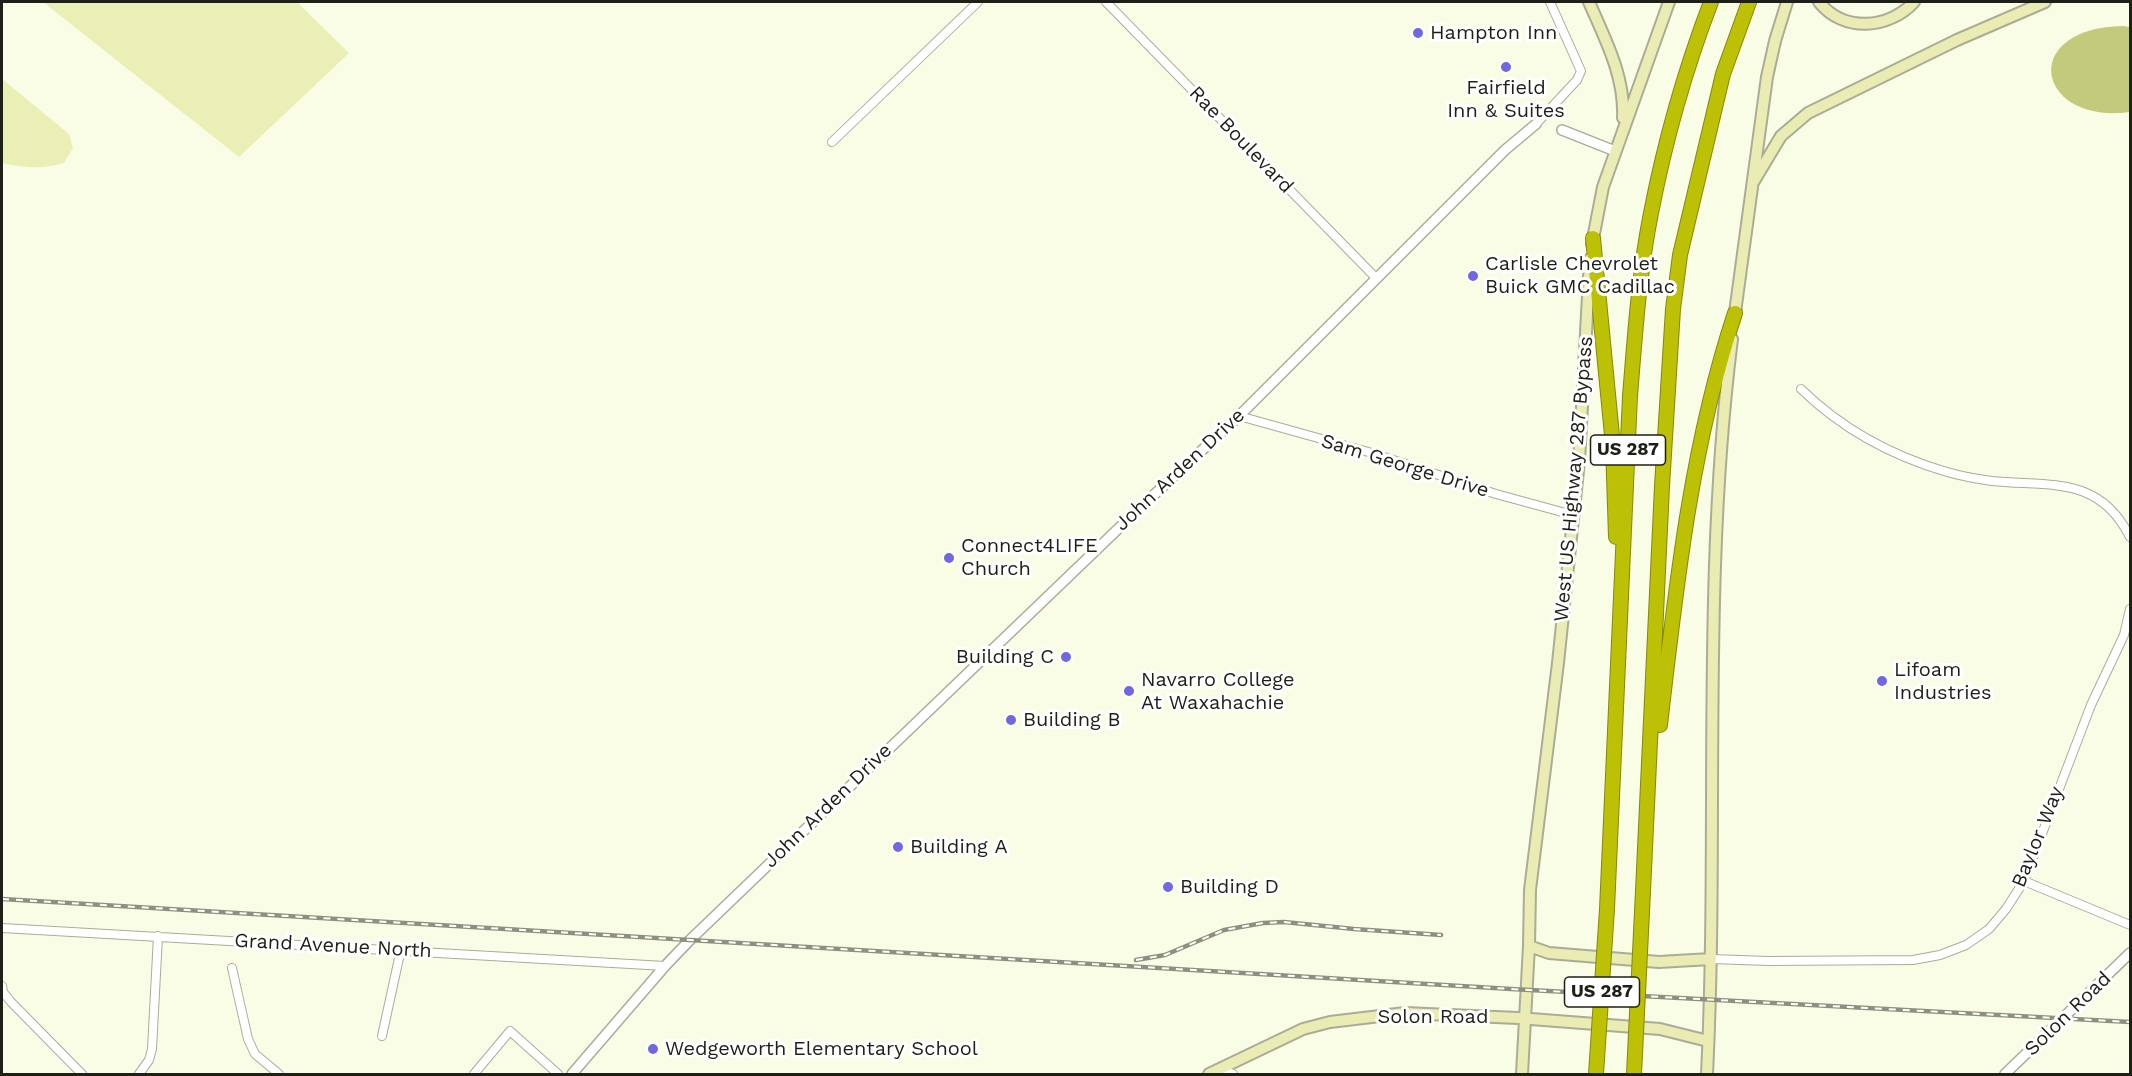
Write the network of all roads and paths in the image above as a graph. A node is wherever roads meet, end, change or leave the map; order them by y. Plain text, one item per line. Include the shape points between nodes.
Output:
1 (978, 2) edge
2 (1106, 2) edge
3 (1550, 2) edge
4 (1589, 2) edge
5 (1669, 2) edge
6 (1711, 2) edge
7 (1749, 2) edge
8 (1787, 2) edge
9 (1819, 2) edge
10 (1914, 2) edge
11 (2045, 2) edge
12 (1536, 124) joint
13 (1623, 128) junction
14 (1562, 130) dead end
15 (832, 142) dead end
16 (1615, 151) junction
17 (1751, 187) junction
18 (1593, 238) junction
19 (1376, 278) junction
20 (1735, 313) junction
21 (1801, 389) dead end
22 (1239, 416) junction
23 (1573, 515) junction
24 (2130, 537) edge
25 (2130, 609) edge
26 (1619, 664) junction
27 (1650, 755) junction
28 (2024, 880) junction
29 (2130, 925) edge
30 (2, 928) edge
31 (158, 936) junction
32 (1529, 946) junction
33 (401, 949) junction
34 (2130, 953) edge
35 (1711, 959) junction
36 (665, 966) junction
37 (232, 968) dead end
38 (2, 986) edge
39 (1525, 1020) junction
40 (382, 1036) dead end
41 (1708, 1041) junction
42 (1221, 1069) junction
43 (82, 1074) edge
44 (139, 1074) edge
45 (279, 1074) edge
46 (474, 1074) edge
47 (558, 1074) edge
48 (572, 1074) edge
49 (1209, 1074) edge
50 (1233, 1074) edge
51 (1522, 1074) edge
52 (1596, 1074) edge
53 (1634, 1074) edge
54 (1707, 1074) edge
55 (2005, 1074) edge

1 - 15 street
2 - 19 street, Rae Boulevard
3 - 12 street via 1581,71
4 - 13 main road via 1619,76
5 - 13 main road, West US Highway 287 Bypass
6 - 26 highway, US 287 via 1671,125 1650,214 1636,314
7 - 27 highway, US 287 via 1723,74 1680,255 1662,486
8 - 17 main road via 1774,41
9 - 10 main road via 1836,15 1863,25 1896,16
11 - 17 main road via 1808,113 1781,136
12 - 19 street, John Arden Drive
13 - 16 main road, West US Highway 287 Bypass
14 - 16 street
16 - 18 main road, West US Highway 287 Bypass
17 - 20 main road
18 - 23 main road, West US Highway 287 Bypass
18 - 26 highway via 1613,446
19 - 22 street, John Arden Drive
20 - 27 highway via 1719,363 1698,457 1659,734
20 - 35 main road via 1724,404 1715,582
21 - 24 street via 1864,437 1921,464 1989,481 2062,484 2085,491 2104,502
22 - 23 street, Sam George Drive
22 - 36 street, John Arden Drive
23 - 32 main road, West US Highway 287 Bypass via 1530,890
25 - 28 street, Baylor Way via 2124,635 2091,705
26 - 52 highway, US 287, bridge
27 - 53 highway, US 287, bridge
28 - 29 street
28 - 35 street, Baylor Way via 1989,929 1966,945 1940,954 1913,960
30 - 31 street, Grand Avenue North
31 - 33 street, Grand Avenue North
31 - 44 street via 152,1049
32 - 35 main road via 1549,953 1648,962
32 - 39 main road, West US Highway 287 Bypass
33 - 36 street, Grand Avenue North
33 - 40 street
34 - 55 street, Solon Road
35 - 41 main road
36 - 48 street, John Arden Drive
37 - 45 street via 248,1039 255,1054
38 - 43 street via 11,1002
39 - 41 main road, Solon Road via 1660,1029
39 - 42 main road, Solon Road via 1405,1013 1330,1022 1303,1029
39 - 51 main road, West US Highway 287 Bypass
41 - 54 main road
42 - 49 main road, Solon Road
42 - 50 street
46 - 47 street via 510,1031

